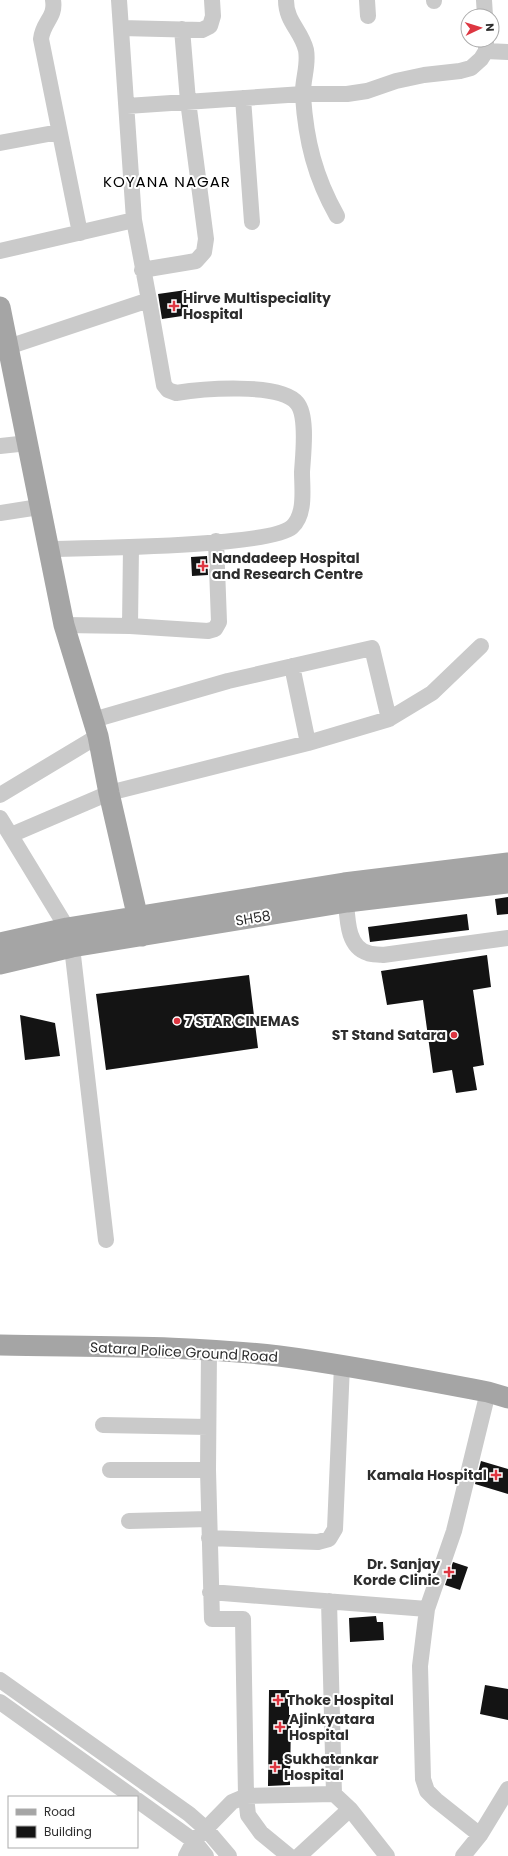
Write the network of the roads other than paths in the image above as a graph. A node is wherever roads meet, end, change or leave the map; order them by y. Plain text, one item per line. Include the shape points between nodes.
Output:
1 (53, 0) edge
2 (119, 0) edge
3 (212, 0) edge
4 (286, 0) edge
5 (367, 0) edge
6 (368, 16) dead end
7 (121, 28) junction
8 (182, 29) junction
9 (485, 48) edge
10 (495, 48) edge
11 (508, 52) edge
12 (303, 94) junction
13 (243, 98) junction
14 (188, 101) junction
15 (127, 106) junction
16 (59, 132) junction
17 (0, 143) edge
18 (337, 216) dead end
19 (134, 220) junction
20 (252, 222) dead end
21 (80, 233) junction
22 (0, 251) edge
23 (142, 270) junction
24 (149, 300) junction
25 (0, 306) edge
26 (4, 347) edge
27 (28, 443) junction
28 (0, 446) edge
29 (39, 507) junction
30 (0, 513) edge
31 (216, 541) junction
32 (131, 547) junction
33 (49, 549) junction
34 (64, 625) junction
35 (130, 626) junction
36 (481, 646) dead end
37 (292, 666) junction
38 (389, 719) junction
39 (95, 728) junction
40 (308, 743) junction
41 (109, 794) junction
42 (0, 795) edge
43 (0, 818) edge
44 (11, 835) junction
45 (508, 864) edge
46 (508, 883) edge
47 (345, 893) junction
48 (138, 916) junction
49 (142, 936) junction
50 (70, 937) junction
51 (508, 938) edge
52 (0, 943) edge
53 (0, 964) edge
54 (106, 1240) dead end
55 (0, 1345) edge
56 (209, 1350) junction
57 (342, 1365) junction
58 (488, 1392) junction
59 (508, 1398) edge
60 (103, 1426) dead end
61 (208, 1426) junction
62 (110, 1470) dead end
63 (208, 1470) junction
64 (209, 1519) junction
65 (129, 1521) dead end
66 (209, 1538) junction
67 (210, 1592) junction
68 (329, 1601) junction
69 (427, 1609) junction
70 (0, 1680) edge
71 (0, 1702) edge
72 (508, 1789) edge
73 (334, 1794) junction
74 (132, 1796) edge
75 (246, 1796) junction
76 (138, 1801) edge
77 (350, 1809) junction
78 (206, 1829) junction
79 (480, 1835) junction
80 (194, 1841) junction
81 (186, 1856) edge
82 (206, 1856) edge
83 (229, 1856) edge
84 (289, 1856) edge
85 (299, 1856) edge
86 (387, 1856) edge
87 (463, 1856) edge

1 - 16 street via 53,15 42,30 40,39
2 - 7 street
3 - 8 street via 214,16 210,26 202,30
4 - 12 street via 289,17 302,36 306,52
5 - 6 street
7 - 8 street
7 - 15 street
8 - 14 street
9 - 12 street via 481,59 471,68 460,71 424,75 361,92
10 - 11 street
12 - 13 street
12 - 18 street via 315,167 324,192
13 - 14 street
13 - 20 street
14 - 15 street
14 - 23 street via 206,239 204,252 196,261
15 - 19 street
16 - 17 street
16 - 21 street
19 - 21 street
19 - 23 street
21 - 22 street
23 - 24 street
24 - 26 street
24 - 31 street via 164,385 168,390 262,390 285,395 297,403 303,417 300,515 292,526 280,533 257,538
25 - 26 main road
26 - 27 main road
27 - 28 street
27 - 29 main road
29 - 30 street
29 - 33 main road
31 - 32 street
31 - 35 street via 219,622 215,629
32 - 33 street
32 - 35 street
33 - 34 main road
34 - 35 street
34 - 39 main road
36 - 38 street via 432,693
37 - 38 street via 372,648
37 - 39 street via 153,701
37 - 40 street
38 - 40 street
39 - 41 main road
39 - 42 street
40 - 41 street
41 - 44 street
41 - 48 main road
43 - 44 street
44 - 50 street
45 - 47 main road, SH58 / SH58
46 - 47 main road, SH58 / SH58
47 - 48 main road, SH58 / SH58
47 - 49 main road, SH58 / SH58
47 - 51 street via 349,932 356,947 368,953 383,955
48 - 49 main road
48 - 50 main road, SH58 / SH58
49 - 50 main road, SH58 / SH58
50 - 52 main road, SH58 / SH58
50 - 53 main road, SH58 / SH58
50 - 54 street
55 - 56 main road, Satara Police Ground Road
56 - 57 main road, Satara Police Ground Road
56 - 61 street
57 - 58 main road, Satara Police Ground Road
57 - 66 street via 335,1528 329,1539 318,1542
58 - 59 main road, Satara Police Ground Road
58 - 69 street via 454,1531
60 - 61 street
61 - 63 street
62 - 63 street
63 - 64 street
64 - 65 street
64 - 66 street
66 - 67 street
67 - 68 street
67 - 75 street via 212,1619 243,1619
68 - 69 street
68 - 73 street
69 - 79 street via 420,1666 423,1778 427,1791 436,1800
70 - 78 street via 189,1814
71 - 74 street
72 - 79 street
73 - 75 street
73 - 77 street
75 - 78 street via 232,1802
75 - 84 street via 248,1815 261,1833
76 - 80 street
77 - 85 street
77 - 86 street
78 - 80 street
78 - 83 street
79 - 87 street
80 - 81 street
80 - 82 street

